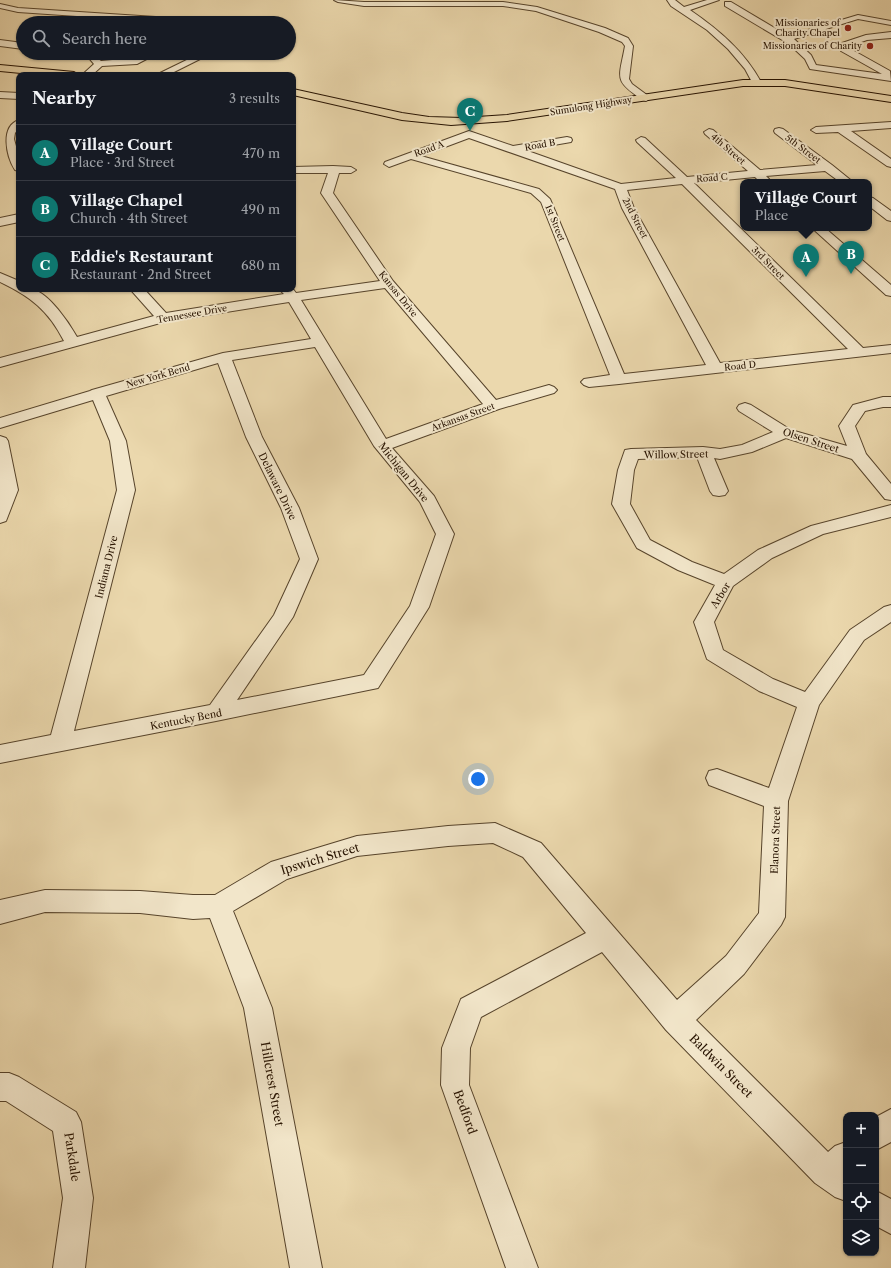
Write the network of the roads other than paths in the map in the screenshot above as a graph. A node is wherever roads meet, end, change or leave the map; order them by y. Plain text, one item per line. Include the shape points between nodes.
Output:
1 (338, 0) edge
2 (671, 0) edge
3 (715, 0) edge
4 (448, 2) edge
5 (728, 4) dead end
6 (0, 6) edge
7 (684, 10) junction
8 (86, 16) edge
9 (891, 23) edge
10 (826, 26) junction
11 (839, 30) dead end
12 (853, 34) dead end
13 (891, 35) edge
14 (866, 38) junction
15 (786, 39) junction
16 (0, 43) edge
17 (16, 45) edge
18 (885, 45) dead end
19 (95, 60) edge
20 (139, 60) edge
21 (194, 60) edge
22 (100, 64) junction
23 (0, 68) edge
24 (42, 72) edge
25 (91, 72) edge
26 (168, 72) edge
27 (891, 76) edge
28 (756, 82) junction
29 (296, 93) edge
30 (0, 95) edge
31 (16, 96) edge
32 (646, 98) junction
33 (891, 99) edge
34 (460, 121) junction
35 (16, 125) edge
36 (891, 125) edge
37 (840, 128) junction
38 (816, 130) dead end
39 (779, 131) dead end
40 (709, 132) dead end
41 (469, 134) junction
42 (567, 140) dead end
43 (642, 140) dead end
44 (512, 150) junction
45 (891, 150) edge
46 (873, 152) junction
47 (411, 156) junction
48 (16, 161) edge
49 (389, 164) dead end
50 (891, 164) edge
51 (828, 167) junction
52 (296, 170) edge
53 (333, 170) junction
54 (351, 170) dead end
55 (757, 174) junction
56 (763, 179) edge
57 (842, 179) edge
58 (685, 181) junction
59 (620, 187) junction
60 (872, 202) edge
61 (891, 217) edge
62 (16, 219) edge
63 (0, 222) edge
64 (821, 231) edge
65 (0, 277) edge
66 (388, 284) junction
67 (16, 285) edge
68 (28, 292) edge
69 (140, 292) edge
70 (891, 292) edge
71 (289, 293) edge
72 (164, 318) junction
73 (72, 342) junction
74 (318, 342) junction
75 (891, 348) edge
76 (860, 353) junction
77 (223, 357) junction
78 (0, 363) edge
79 (716, 369) junction
80 (619, 379) junction
81 (589, 382) dead end
82 (547, 390) dead end
83 (97, 393) junction
84 (891, 402) edge
85 (494, 406) junction
86 (745, 408) dead end
87 (0, 423) edge
88 (785, 433) junction
89 (0, 441) edge
90 (382, 446) junction
91 (703, 452) junction
92 (858, 456) junction
93 (719, 491) dead end
94 (891, 495) edge
95 (891, 511) edge
96 (0, 517) edge
97 (726, 582) junction
98 (891, 612) edge
99 (371, 682) joint
100 (809, 703) junction
101 (216, 713) junction
102 (60, 742) junction
103 (0, 754) edge
104 (717, 778) dead end
105 (776, 801) junction
106 (218, 906) junction
107 (0, 912) edge
108 (606, 936) junction
109 (676, 1020) junction
110 (0, 1087) edge
111 (891, 1124) edge
112 (879, 1133) edge
113 (839, 1172) edge
114 (879, 1209) edge
115 (891, 1218) edge
116 (69, 1268) edge
117 (306, 1268) edge
118 (522, 1268) edge

1 - 4 street via 364,4
2 - 7 street
3 - 7 street
4 - 32 street via 537,8 615,35 629,46 624,79 628,86
5 - 15 street
6 - 8 street
7 - 28 street via 736,50
9 - 10 street via 858,17
10 - 11 street
10 - 15 street
12 - 14 street
13 - 14 street
14 - 18 street
14 - 27 street via 844,44 842,48
15 - 27 street via 809,58 813,67
16 - 17 street
19 - 22 street
20 - 22 street
21 - 26 street
22 - 25 street
23 - 24 main road
28 - 32 main road, Sumulong Highway
28 - 33 main road, Sumulong Highway via 786,83
29 - 34 main road, Sumulong Highway via 416,119
30 - 31 street
32 - 34 main road, Sumulong Highway via 507,118
34 - 41 street
35 - 48 street via 11,129 9,146
36 - 37 street
37 - 38 street
37 - 46 street
39 - 51 street, 5th Street
40 - 55 street, 4th Street
41 - 44 street, 2nd Street
41 - 47 street, Road A
42 - 44 street, Road B
43 - 58 street, 3rd Street
44 - 59 street, 2nd Street
45 - 46 street
46 - 50 street
47 - 49 street, Road A
47 - 80 street, 1st Street via 535,191 546,202
51 - 55 street, Road C
51 - 57 street, 5th Street
52 - 53 street
53 - 54 street
53 - 66 street, Kansas Drive via 327,193
55 - 56 street, 4th Street
55 - 58 street, Road C
58 - 59 street, Road C
58 - 76 street, 3rd Street
59 - 79 street, 2nd Street via 628,208
60 - 61 street
62 - 63 street
64 - 70 street
65 - 67 street
66 - 71 street, Tennessee Drive
66 - 85 street, Kansas Drive
68 - 73 street via 44,302 60,319
69 - 72 street
71 - 72 street, Tennessee Drive
71 - 74 street, Michigan Drive
72 - 73 street, Tennessee Drive
73 - 78 street, Tennessee Drive
74 - 77 street, New York Bend
74 - 90 street, Michigan Drive
75 - 76 street, Road D
76 - 79 street, Road D
77 - 83 street, New York Bend
77 - 101 street, Delaware Drive via 254,437 290,508 309,560 283,617
79 - 80 street, Road D
80 - 81 street, Road D
82 - 85 street, Arkansas Street
83 - 87 street, New York Bend
83 - 102 street, Indiana Drive via 118,441 126,490
84 - 92 street via 860,408 847,426
85 - 90 street, Arkansas Street
86 - 88 street, Olsen Street
88 - 91 street, Willow Street via 746,449 720,454
88 - 92 street, Olsen Street
89 - 96 street via 9,490
90 - 99 street, Michigan Drive via 428,500 445,534 419,606
91 - 93 street
91 - 97 street, Willow Street via 631,454 626,470 622,504 643,544 685,566
92 - 94 street
95 - 97 street, Arbor via 817,530 765,554
97 - 100 street, Arbor via 704,622 714,654 766,685
98 - 100 street, Elanora Street via 857,635
99 - 101 street, Kentucky Bend
100 - 105 street, Elanora Street
101 - 102 street, Kentucky Bend
102 - 103 street, Kentucky Bend
104 - 105 street
105 - 109 street, Elanora Street via 772,917 735,965
106 - 107 street, Ipswich Street via 45,901
106 - 108 street, Ipswich Street via 280,870 357,846 495,833 532,850
106 - 117 street, Hillcrest Street via 258,1008
108 - 109 street, Baldwin Street
108 - 118 street, Bedford via 471,1008 456,1048 455,1085
109 - 113 street, Baldwin Street
110 - 116 street, Parkdale via 9,1087 66,1122 78,1198
111 - 112 street
114 - 115 street

